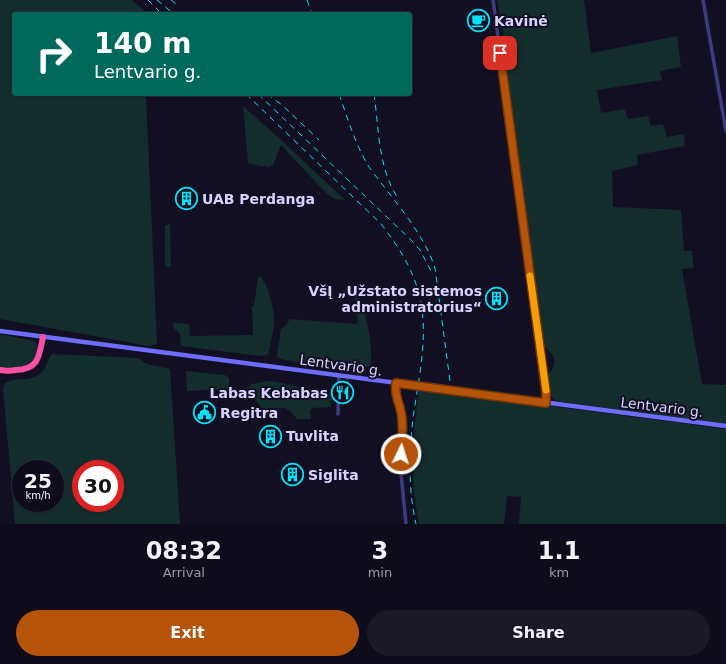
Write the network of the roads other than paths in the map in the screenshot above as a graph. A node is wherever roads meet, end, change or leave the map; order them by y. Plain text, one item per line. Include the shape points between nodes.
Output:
1 (493, 0) edge
2 (703, 0) edge
3 (726, 132) edge
4 (2, 331) edge
5 (43, 337) junction
6 (2, 372) edge
7 (339, 376) junction
8 (396, 383) junction
9 (546, 403) junction
10 (338, 414) dead end
11 (726, 426) edge
12 (406, 524) edge

1 - 9 street
2 - 3 street
4 - 5 main road, Lentvario g.
5 - 6 highway via 34,365 26,369
5 - 7 main road, Lentvario g.
7 - 8 main road, Lentvario g.
7 - 10 street
8 - 9 main road, Lentvario g.
8 - 12 street via 402,423 401,472
9 - 11 main road, Lentvario g.

